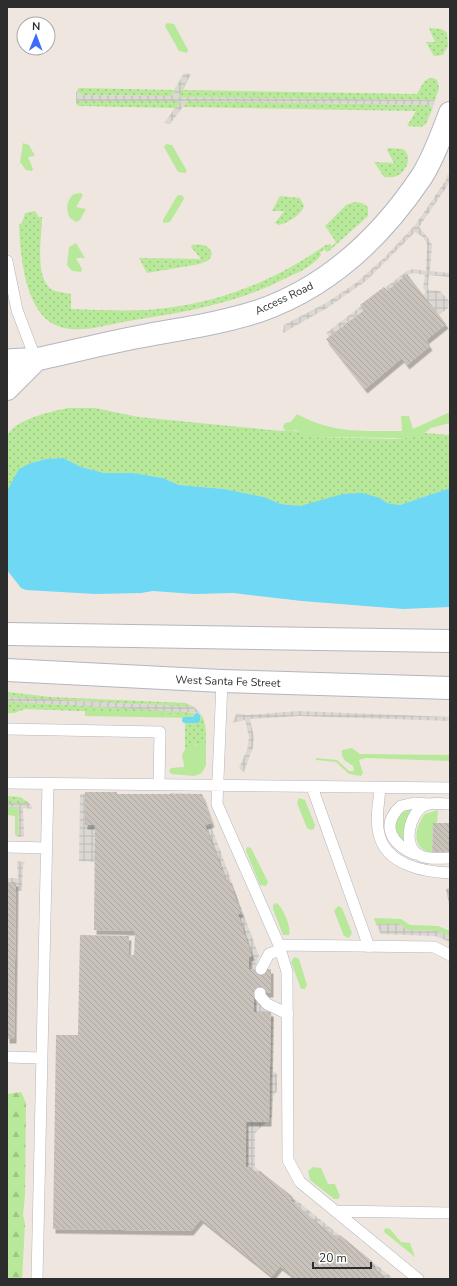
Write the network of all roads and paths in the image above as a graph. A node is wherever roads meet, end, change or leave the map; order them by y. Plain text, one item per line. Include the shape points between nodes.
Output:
1 (450, 113) edge
2 (7, 261) edge
3 (36, 360) junction
4 (7, 361) edge
5 (7, 389) edge
6 (7, 634) edge
7 (450, 640) edge
8 (7, 670) edge
9 (222, 681) junction
10 (450, 688) edge
11 (7, 729) edge
12 (7, 783) edge
13 (48, 783) junction
14 (159, 785) junction
15 (218, 786) junction
16 (312, 787) junction
17 (380, 788) junction
18 (450, 788) edge
19 (431, 804) junction
20 (450, 804) edge
21 (7, 847) edge
22 (47, 848) junction
23 (420, 856) junction
24 (450, 858) edge
25 (450, 873) edge
26 (369, 947) junction
27 (280, 948) junction
28 (450, 955) edge
29 (261, 969) dead end
30 (260, 993) dead end
31 (288, 1014) junction
32 (7, 1057) edge
33 (41, 1058) junction
34 (336, 1211) junction
35 (450, 1212) edge
36 (37, 1279) edge
37 (418, 1279) edge

1 - 3 street, Access Road via 441,139 422,176 396,213 350,259 310,287 261,310 226,321 138,337
2 - 3 lane via 17,310
3 - 4 street, Access Road
3 - 5 street
6 - 7 street
8 - 9 street, West Santa Fe Street
9 - 10 street, West Santa Fe Street
9 - 15 lane
11 - 14 lane via 160,732
12 - 13 lane
13 - 14 lane
13 - 22 lane
14 - 15 lane
15 - 16 lane
15 - 27 lane via 217,804
16 - 17 lane
16 - 26 lane
17 - 18 lane
17 - 25 lane via 377,821 379,836 387,849 399,860 421,871
19 - 20 lane
19 - 23 lane via 421,809 411,828 411,846
19 - 23 lane via 414,803 401,806 390,820 390,832 398,844
21 - 22 lane
22 - 33 lane
23 - 24 lane
26 - 27 lane
26 - 28 lane via 434,947
27 - 29 lane via 269,954
27 - 31 lane via 287,972
30 - 31 lane via 267,1004
31 - 34 lane via 288,1160 300,1182
32 - 33 lane
33 - 36 lane
34 - 35 lane
34 - 37 lane

